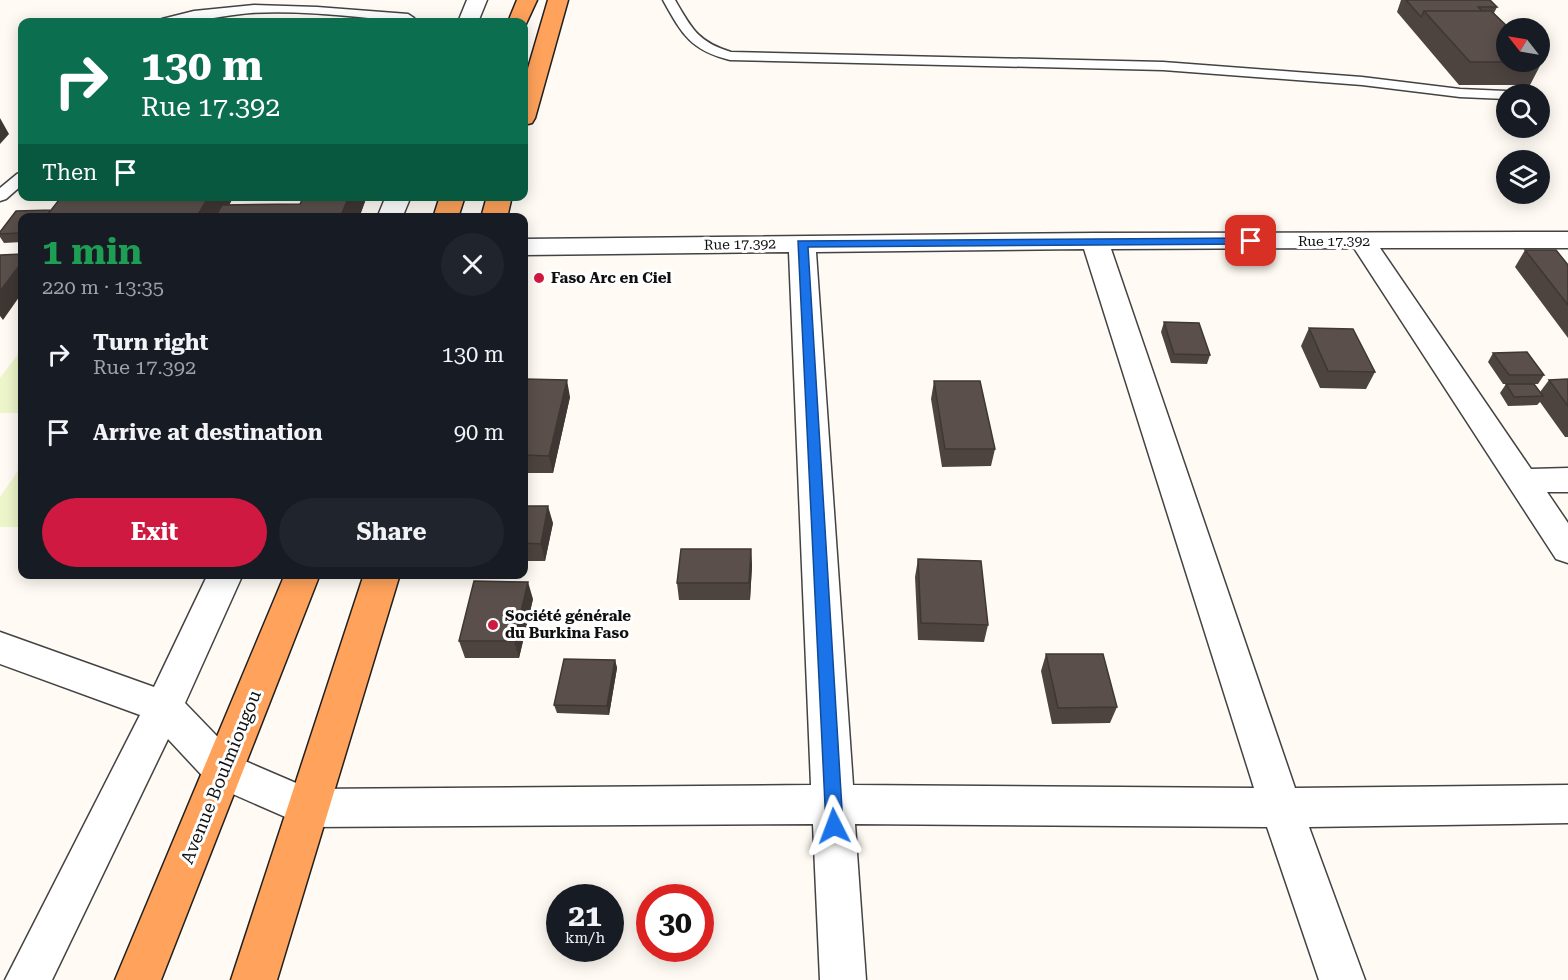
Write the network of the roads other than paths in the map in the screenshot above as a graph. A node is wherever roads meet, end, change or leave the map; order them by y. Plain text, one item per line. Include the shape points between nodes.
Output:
1 (477, 0) edge
2 (527, 0) edge
3 (558, 0) edge
4 (669, 0) edge
5 (177, 18) edge
6 (408, 18) dead end
7 (470, 18) edge
8 (520, 18) edge
9 (1496, 95) edge
10 (528, 104) edge
11 (18, 180) edge
12 (0, 196) edge
13 (1568, 240) edge
14 (1095, 241) junction
15 (1362, 242) junction
16 (802, 244) junction
17 (528, 248) edge
18 (1568, 480) edge
19 (1522, 481) junction
20 (1568, 550) edge
21 (224, 579) edge
22 (301, 579) edge
23 (380, 579) edge
24 (0, 648) edge
25 (164, 707) junction
26 (224, 771) junction
27 (833, 804) junction
28 (1568, 804) edge
29 (308, 808) junction
30 (1281, 808) junction
31 (28, 980) edge
32 (138, 980) edge
33 (254, 980) edge
34 (843, 980) edge
35 (1342, 980) edge

1 - 7 street
2 - 8 highway
3 - 10 highway
4 - 9 lane via 685,28 705,48 730,56 1163,66
5 - 6 lane via 247,7
11 - 12 lane
13 - 15 street, Rue 17.392
14 - 15 street, Rue 17.392
14 - 16 street, Rue 17.392
14 - 30 street
15 - 19 street
16 - 17 street, Rue 17.392
16 - 27 street
18 - 19 street
19 - 20 street
21 - 25 street
22 - 26 highway, Avenue Boulmiougou
23 - 29 highway
24 - 25 street
25 - 26 street
25 - 31 street
26 - 29 street
26 - 32 highway, Avenue Boulmiougou
27 - 29 street
27 - 30 street
27 - 34 street
28 - 30 street
29 - 33 highway
30 - 35 street

